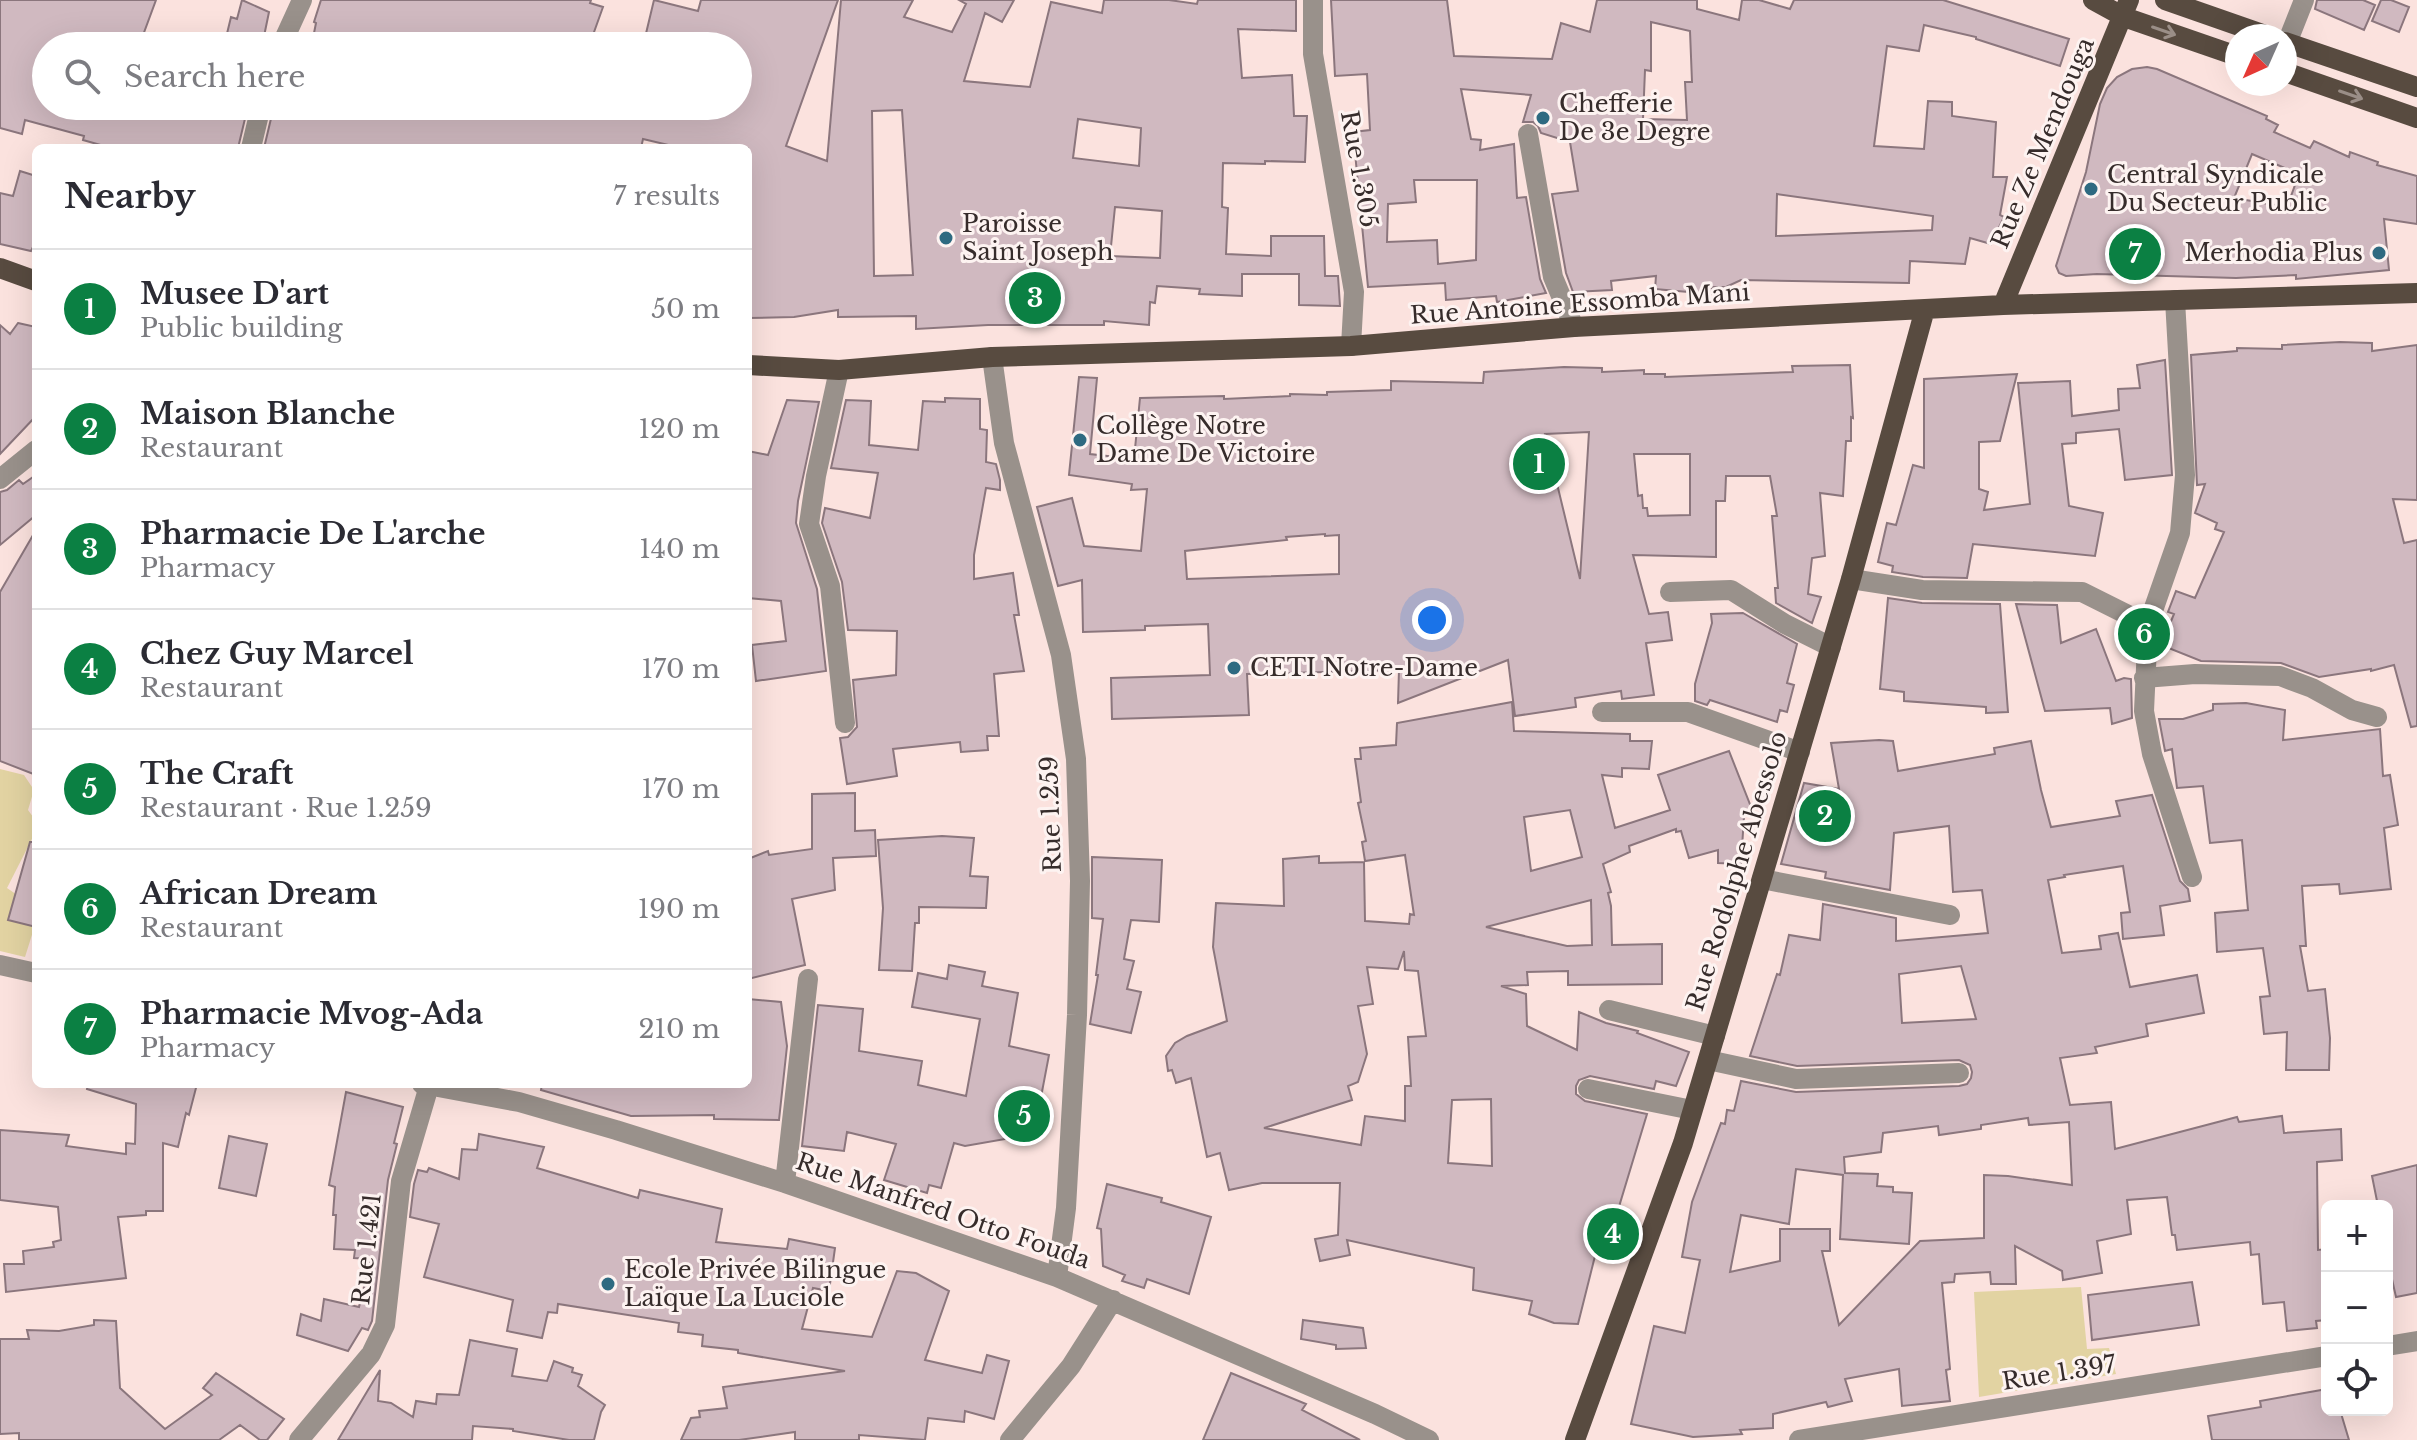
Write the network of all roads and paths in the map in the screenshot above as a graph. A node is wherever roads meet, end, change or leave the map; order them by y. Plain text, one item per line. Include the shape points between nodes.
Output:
1 (302, 0) edge
2 (1313, 0) edge
3 (2093, 0) edge
4 (2165, 0) edge
5 (2304, 0) edge
6 (2126, 8) edge
7 (2234, 24) edge
8 (2290, 24) edge
9 (287, 32) edge
10 (2297, 46) edge
11 (2225, 51) edge
12 (2297, 76) edge
13 (2417, 87) edge
14 (2417, 118) edge
15 (258, 120) edge
16 (1528, 134) dead end
17 (252, 144) edge
18 (0, 268) edge
19 (32, 280) edge
20 (2417, 293) edge
21 (2175, 300) junction
22 (2003, 305) junction
23 (1925, 309) junction
24 (1574, 327) junction
25 (1351, 346) junction
26 (992, 357) junction
27 (752, 365) edge
28 (839, 370) junction
29 (32, 453) edge
30 (0, 479) edge
31 (1851, 579) junction
32 (1670, 592) dead end
33 (2148, 625) junction
34 (1831, 647) junction
35 (2144, 678) junction
36 (1602, 712) dead end
37 (2377, 717) dead end
38 (845, 723) dead end
39 (1800, 752) junction
40 (2192, 877) dead end
41 (1762, 879) junction
42 (1950, 915) dead end
43 (0, 965) edge
44 (32, 972) edge
45 (808, 979) dead end
46 (1609, 1010) dead end
47 (1715, 1036) junction
48 (1708, 1060) junction
49 (1959, 1073) dead end
50 (425, 1088) edge
51 (462, 1088) edge
52 (1588, 1089) dead end
53 (521, 1093) edge
54 (1692, 1110) junction
55 (785, 1183) junction
56 (1057, 1277) junction
57 (1113, 1300) junction
58 (2417, 1341) edge
59 (2393, 1345) edge
60 (2321, 1357) edge
61 (299, 1440) edge
62 (1010, 1440) edge
63 (1429, 1440) edge
64 (1575, 1440) edge
65 (1799, 1440) edge

1 - 9 street
2 - 25 street, Rue 1.305 via 1313,54 1354,292
3 - 6 main road
4 - 7 main road
5 - 8 street
6 -> 11 main road
6 - 22 main road, Rue Ze Mendouga
10 - 13 main road
12 -> 14 main road
15 - 17 street
16 - 24 street via 1553,277
18 - 19 main road
20 - 21 main road, Rue Antoine Essomba Mani
21 - 22 main road, Rue Antoine Essomba Mani
21 - 33 street via 2185,475 2180,533
22 - 23 main road, Rue Antoine Essomba Mani
23 - 24 main road, Rue Antoine Essomba Mani
23 - 31 main road, Rue Rodolphe Abessolo
24 - 25 main road, Rue Antoine Essomba Mani
25 - 26 main road, Rue Antoine Essomba Mani
26 - 28 main road, Rue Antoine Essomba Mani
26 - 56 street, Rue 1.259 via 1004,443 1061,655 1076,759 1077,1015
27 - 28 main road, Rue Antoine Essomba Mani
28 - 38 street via 809,524 830,586
29 - 30 street
31 - 33 street via 1922,590 2082,592
31 - 34 main road, Rue Rodolphe Abessolo
32 - 34 street via 1731,590
33 - 35 street
34 - 39 main road, Rue Rodolphe Abessolo
35 - 37 street via 2280,676
35 - 40 street via 2152,754
36 - 39 street via 1688,712
39 - 41 main road, Rue Rodolphe Abessolo
41 - 42 street
41 - 47 main road, Rue Rodolphe Abessolo
43 - 44 street
45 - 55 street
46 - 47 street
47 - 48 main road, Rue Rodolphe Abessolo
48 - 49 street via 1796,1079
48 - 54 main road, Rue Rodolphe Abessolo
50 - 61 street, Rue 1.421 via 401,1181 385,1325 371,1354
51 - 53 street, Rue Manfred Otto Fouda
52 - 54 street
53 - 55 street, Rue Manfred Otto Fouda
54 - 64 main road, Rue Rodolphe Abessolo
55 - 56 street, Rue Manfred Otto Fouda
56 - 57 street, Rue Manfred Otto Fouda
57 - 62 street via 1071,1366
57 - 63 street, Rue Manfred Otto Fouda
58 - 59 street
60 - 65 street, Rue 1.397

